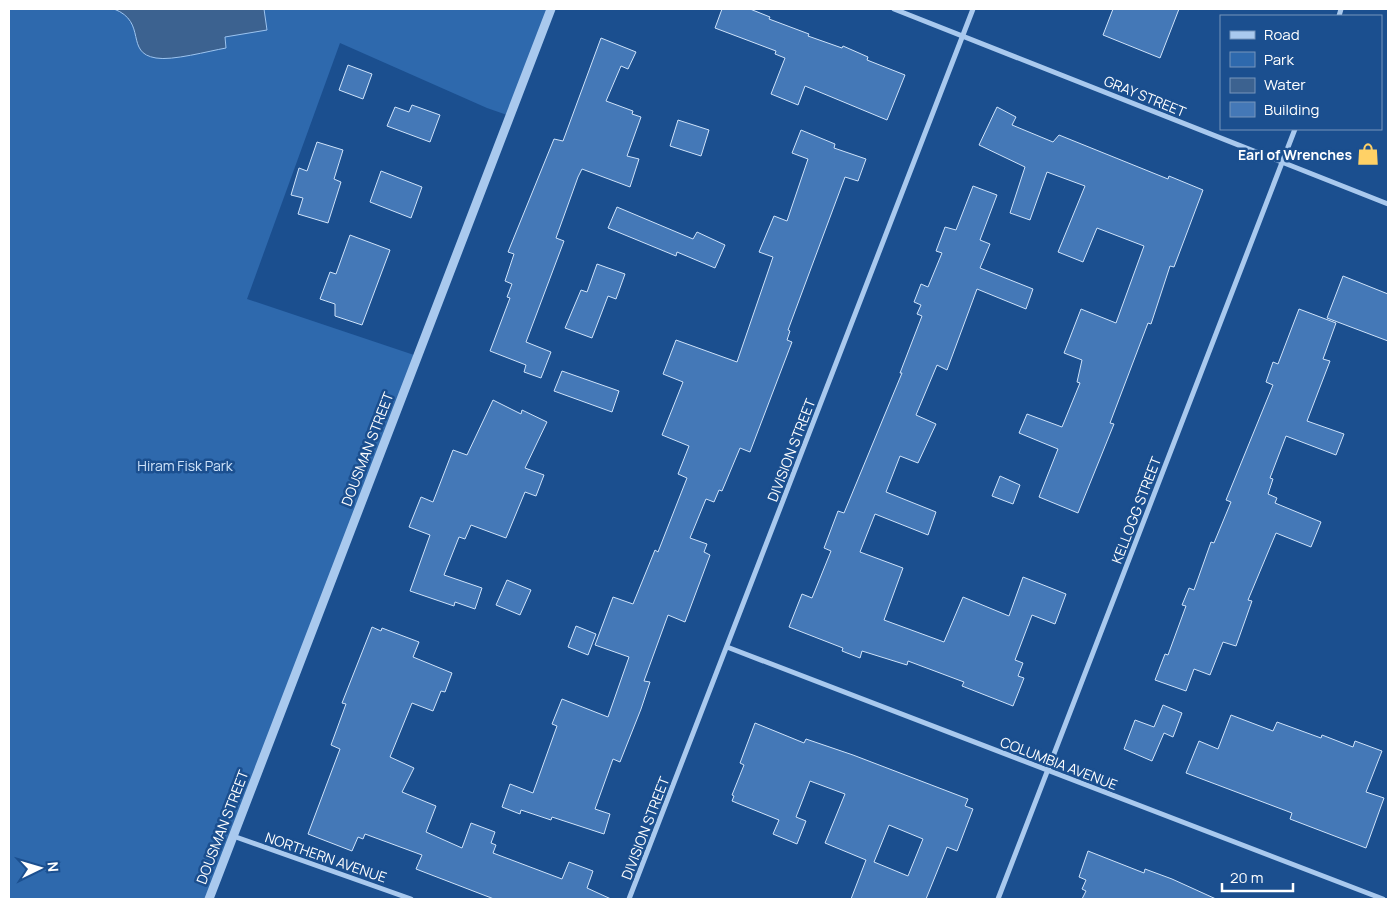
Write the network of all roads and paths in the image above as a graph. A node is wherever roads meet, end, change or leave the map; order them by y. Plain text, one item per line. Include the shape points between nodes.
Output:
1 (551, 9) edge
2 (894, 9) edge
3 (973, 9) edge
4 (962, 36) junction
5 (1295, 130) edge
6 (1282, 162) junction
7 (1388, 204) edge
8 (727, 647) junction
9 (1048, 770) junction
10 (233, 836) junction
11 (209, 899) edge
12 (412, 899) edge
13 (629, 899) edge
14 (998, 899) edge
15 (1384, 899) edge

1 - 10 street, DOUSMAN STREET
2 - 4 street, GRAY STREET
3 - 4 street, DIVISION STREET
4 - 6 street, GRAY STREET
4 - 8 street, DIVISION STREET
5 - 6 street, KELLOGG STREET
6 - 7 street, GRAY STREET
6 - 9 street, KELLOGG STREET
8 - 9 street, COLUMBIA AVENUE
8 - 13 street, DIVISION STREET
9 - 14 street, KELLOGG STREET
9 - 15 street, COLUMBIA AVENUE
10 - 11 street, DOUSMAN STREET
10 - 12 street, NORTHERN AVENUE

